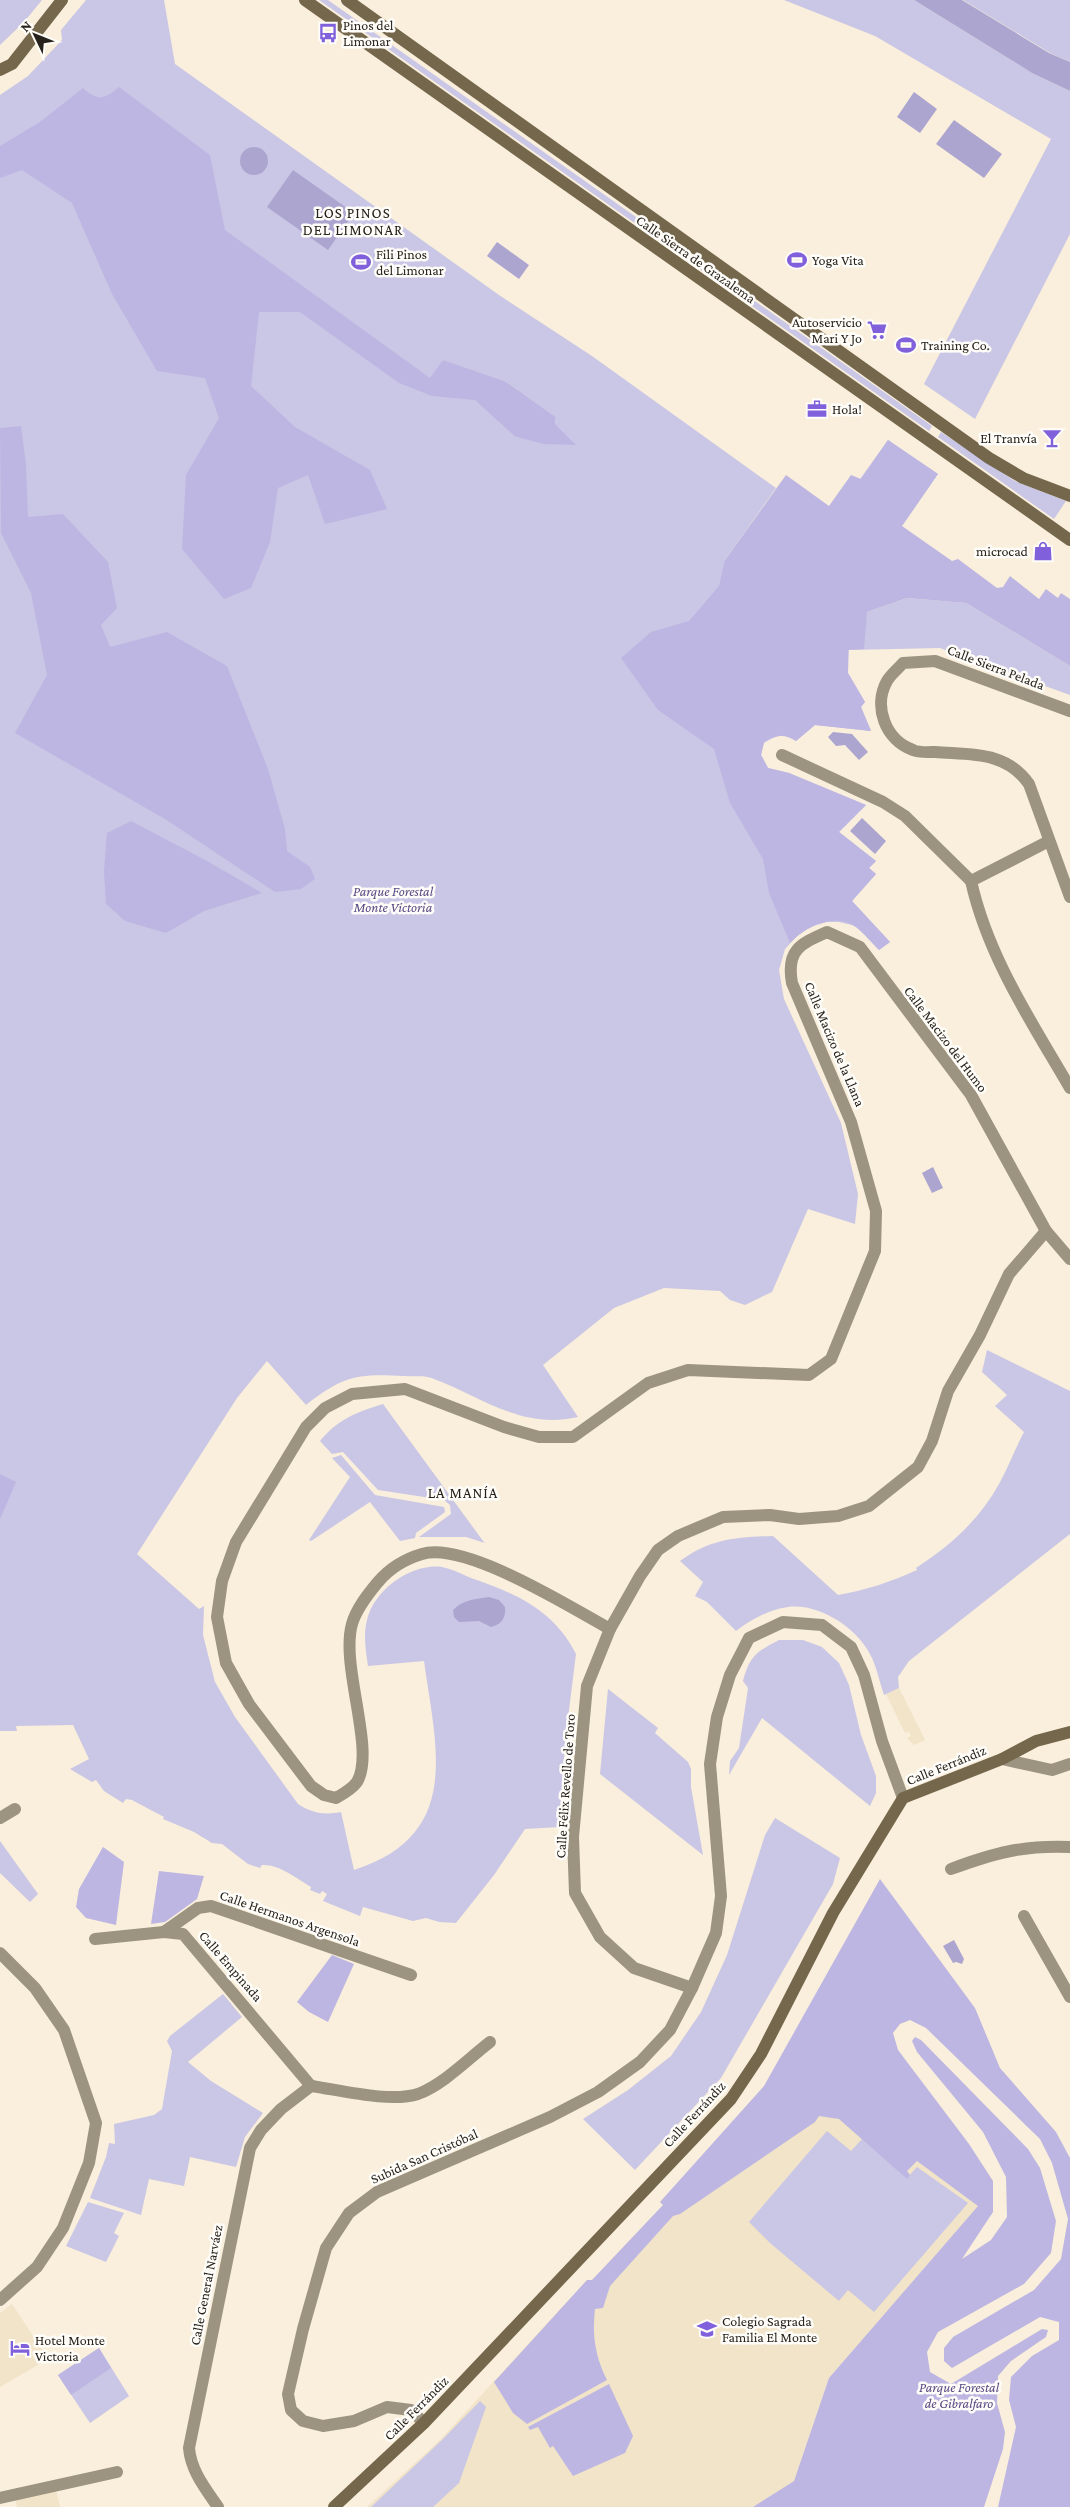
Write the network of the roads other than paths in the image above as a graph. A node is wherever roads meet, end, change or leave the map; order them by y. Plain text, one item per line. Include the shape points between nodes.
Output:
1 (62, 0) edge
2 (305, 0) edge
3 (347, 0) edge
4 (0, 70) edge
5 (1070, 496) edge
6 (1070, 540) edge
7 (1070, 711) edge
8 (782, 755) dead end
9 (1049, 841) junction
10 (971, 881) junction
11 (1070, 897) edge
12 (827, 932) joint
13 (1070, 1088) edge
14 (1046, 1231) junction
15 (1070, 1259) edge
16 (610, 1629) junction
17 (1070, 1732) edge
18 (1002, 1759) junction
19 (1070, 1764) edge
20 (903, 1798) junction
21 (14, 1809) dead end
22 (0, 1818) edge
23 (1070, 1848) edge
24 (951, 1869) dead end
25 (1024, 1916) dead end
26 (164, 1932) junction
27 (95, 1939) dead end
28 (0, 1953) edge
29 (411, 1974) dead end
30 (692, 1988) junction
31 (1070, 1997) edge
32 (490, 2042) dead end
33 (311, 2086) junction
34 (0, 2300) edge
35 (424, 2423) junction
36 (117, 2472) dead end
37 (0, 2498) edge
38 (218, 2507) edge
39 (334, 2507) edge

1 - 4 street via 12,64
2 - 6 street, Calle Sierra de Grazalema
3 - 5 street, Calle Sierra de Grazalema via 989,458 1023,478
7 - 9 street, Calle Sierra Pelada via 935,661 903,663 887,681 880,705 889,734 913,751 989,756 1020,770 1029,784
8 - 10 street via 906,816
9 - 10 street
9 - 11 street
10 - 13 street via 976,903 1004,975
12 - 14 street, Calle Macizo del Humo via 860,947 971,1095
12 - 16 street, Calle Macizo de la Llana via 800,944 789,967 792,983 842,1098 876,1210 874,1251 831,1359 809,1375 688,1370 648,1383 573,1437 539,1437 513,1430 404,1389 352,1394 325,1408 306,1427 236,1542 222,1581 217,1617 226,1663 249,1704 311,1786 336,1798 356,1782 363,1757 350,1655 352,1624 366,1596 387,1570 423,1554 460,1555 504,1572
14 - 15 street, Calle Macizo del Humo
14 - 16 street, Calle Félix Revello de Toro via 1009,1274 948,1391 932,1441 918,1467 869,1506 838,1516 799,1520 770,1515 723,1517 678,1536 658,1550
16 - 30 street, Calle Félix Revello de Toro via 587,1686 573,1837 575,1893 600,1937 634,1968
17 - 18 street, Calle Ferrándiz via 1036,1741
18 - 19 street via 1052,1770
18 - 20 street, Calle Ferrándiz
20 - 30 street via 882,1741 864,1675 851,1647 822,1624 783,1622 749,1638 730,1675 717,1716 710,1764 721,1896 716,1933
20 - 35 street, Calle Ferrándiz via 833,1913 761,2054 731,2099
21 - 22 street
23 - 24 street via 1041,1846 995,1853
25 - 31 street
26 - 27 street, Calle Empinada
26 - 29 street, Calle Hermanos Argensola via 198,1908 211,1906
26 - 33 street, Calle Empinada via 183,1934
28 - 34 street via 35,1988 64,2030 96,2123 89,2163 63,2228 37,2267
30 - 35 street, Subida San Cristóbal via 670,2030 640,2062 598,2092 550,2118 377,2192 348,2212 326,2248 288,2394 291,2410 303,2421 323,2426 354,2421 387,2407 411,2410
32 - 33 street via 434,2086 417,2094 394,2097
33 - 38 street, Calle General Narváez via 261,2130 250,2148 189,2448 196,2474
35 - 39 street, Calle Ferrándiz
36 - 37 street

